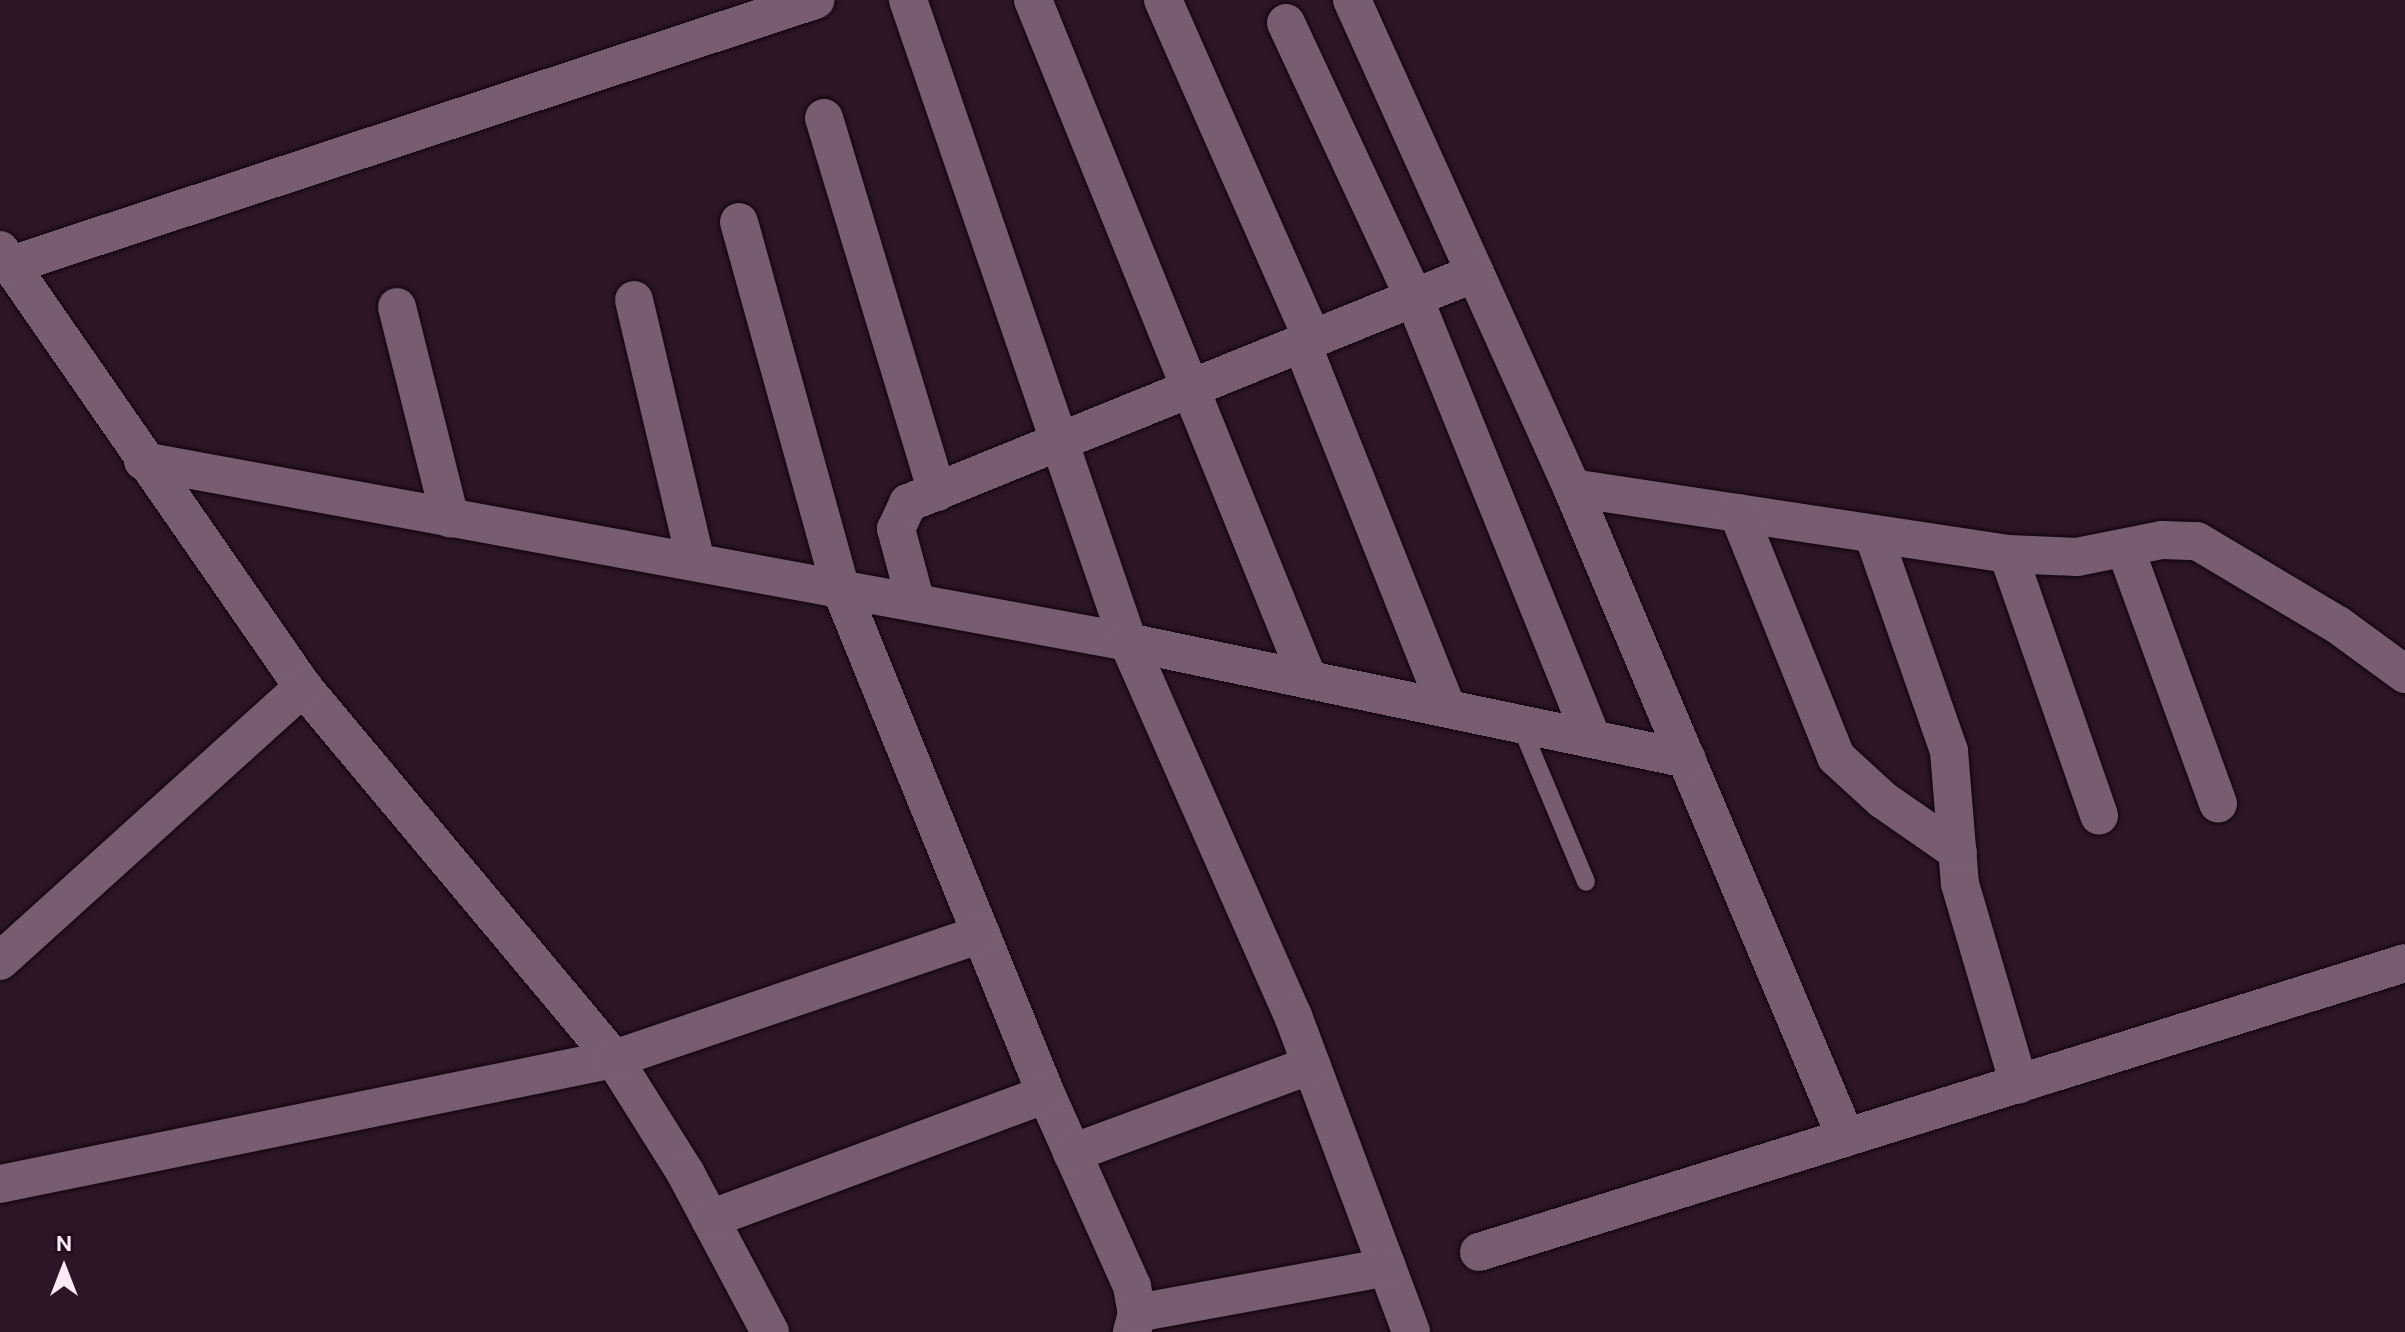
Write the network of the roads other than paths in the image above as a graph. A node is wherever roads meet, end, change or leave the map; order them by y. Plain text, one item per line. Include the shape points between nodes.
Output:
1 (815, 0) edge
2 (908, 0) edge
3 (1033, 0) edge
4 (1163, 0) edge
5 (1352, 0) edge
6 (1286, 23) dead end
7 (824, 118) dead end
8 (739, 222) dead end
9 (5, 258) edge
10 (1475, 273) junction
11 (1414, 298) junction
12 (634, 300) dead end
13 (397, 307) dead end
14 (1308, 342) junction
15 (1192, 391) junction
16 (1061, 445) junction
17 (143, 461) junction
18 (1572, 488) junction
19 (937, 492) junction
20 (1738, 513) junction
21 (450, 518) junction
22 (1873, 534) junction
23 (2125, 548) junction
24 (2008, 554) junction
25 (696, 562) junction
26 (840, 587) junction
27 (916, 603) junction
28 (1128, 642) junction
29 (2405, 674) edge
30 (1308, 679) junction
31 (303, 687) junction
32 (1447, 708) junction
33 (1520, 724) junction
34 (1592, 738) junction
35 (1687, 759) junction
36 (2218, 804) dead end
37 (2099, 816) dead end
38 (1958, 852) junction
39 (1586, 882) dead end
40 (981, 934) junction
41 (0, 961) edge
42 (2405, 963) edge
43 (614, 1059) junction
44 (1311, 1065) junction
45 (2019, 1084) junction
46 (1046, 1094) junction
47 (1846, 1138) junction
48 (1072, 1153) junction
49 (0, 1184) edge
50 (710, 1219) junction
51 (1479, 1252) dead end
52 (1387, 1267) junction
53 (1134, 1323) edge
54 (770, 1332) edge
55 (1411, 1332) edge

1 - 9 street
2 - 16 street
3 - 15 street
4 - 14 street
5 - 10 street
6 - 11 street
7 - 19 street
8 - 26 street
9 - 17 street
10 - 11 street
10 - 18 street
11 - 14 street
11 - 34 street
12 - 25 street
13 - 21 street
14 - 15 street
14 - 32 street
15 - 16 street
15 - 30 street
16 - 19 street
16 - 28 street
17 - 21 street
17 - 31 street
18 - 20 street
18 - 35 street
19 - 27 street via 908,503 896,529
20 - 22 street
20 - 38 street via 1836,757 1874,793
21 - 25 street
22 - 24 street
22 - 38 street via 1949,751
23 - 24 street via 2077,557
23 - 29 street via 2181,538 2197,541 2338,625
23 - 36 street
24 - 37 street
25 - 26 street
26 - 27 street
26 - 40 street
27 - 28 street
28 - 30 street
28 - 44 street
30 - 32 street
31 - 41 street
31 - 43 street
32 - 33 street
33 - 34 street
33 - 39 lane
34 - 35 street
35 - 47 street
38 - 45 street via 1965,909
40 - 43 street
40 - 46 street
42 - 45 street
43 - 49 street
43 - 50 street
44 - 48 street
44 - 52 street
45 - 47 street
46 - 48 street
46 - 50 street
47 - 51 street
48 - 53 street via 1132,1286
50 - 54 street
52 - 53 street
52 - 55 street

